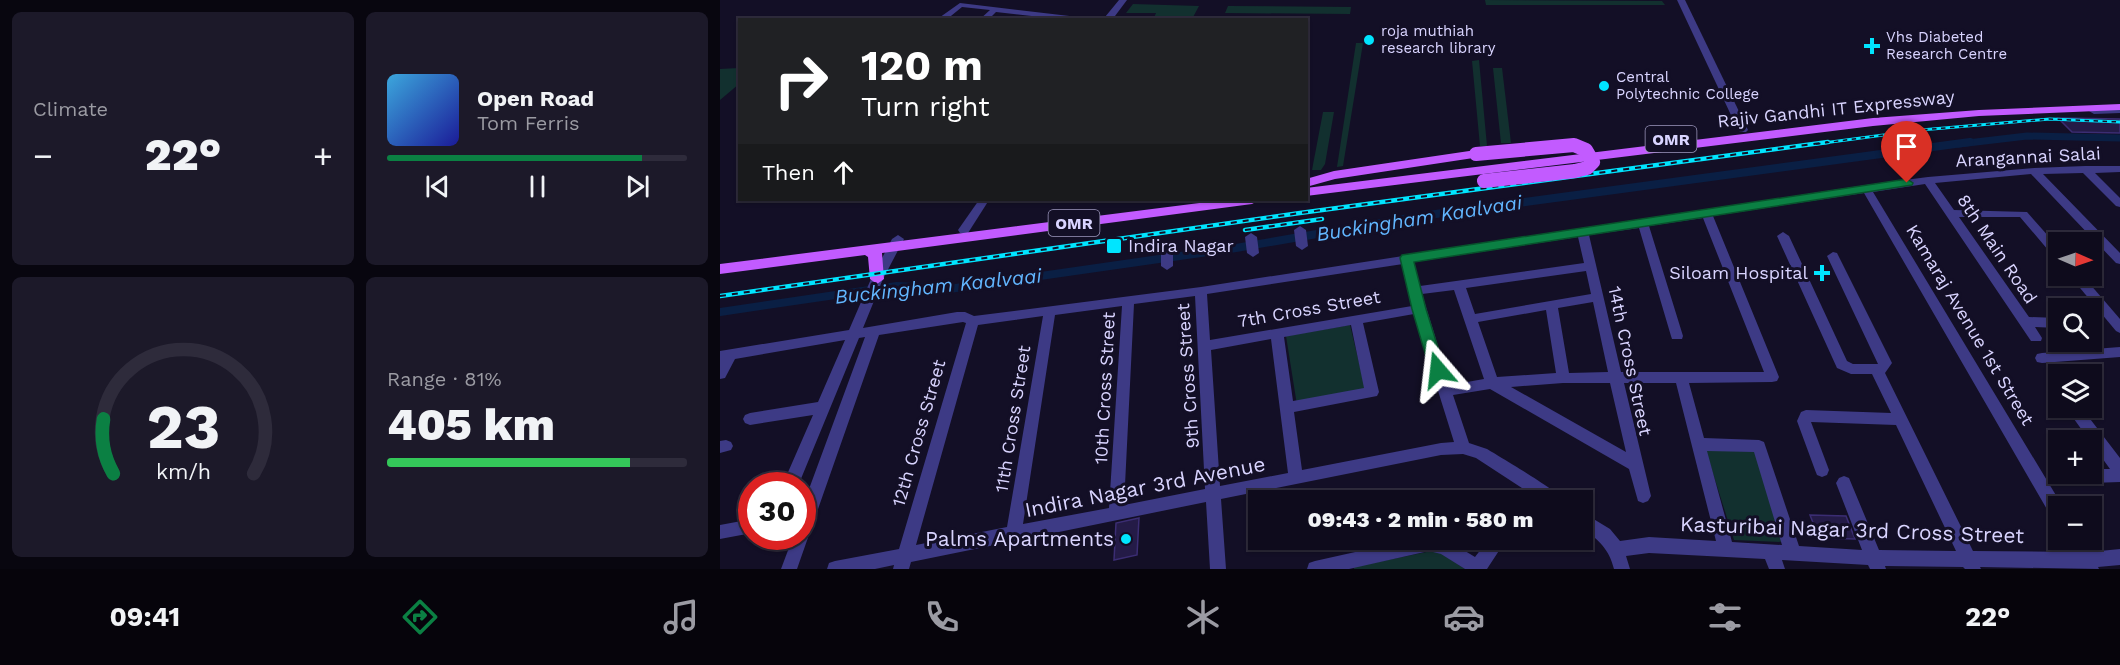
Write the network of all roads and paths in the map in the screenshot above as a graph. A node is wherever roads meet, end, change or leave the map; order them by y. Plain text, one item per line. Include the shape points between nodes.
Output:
1 (1123, 0) edge
2 (1681, 0) edge
3 (994, 10) junction
4 (943, 18) edge
5 (985, 18) edge
6 (1070, 18) edge
7 (1109, 18) edge
8 (2120, 99) edge
9 (2120, 107) edge
10 (1743, 130) junction
11 (2085, 169) junction
12 (2120, 169) edge
13 (2034, 171) junction
14 (1928, 180) junction
15 (1308, 187) edge
16 (1866, 188) junction
17 (983, 201) edge
18 (1181, 201) edge
19 (1244, 201) edge
20 (2120, 204) edge
21 (1950, 213) junction
22 (1707, 214) junction
23 (1643, 224) junction
24 (964, 230) junction
25 (1300, 230) dead end
26 (1583, 232) junction
27 (1783, 236) dead end
28 (1251, 237) dead end
29 (2048, 242) edge
30 (897, 243) junction
31 (1302, 246) dead end
32 (1167, 248) dead end
33 (866, 250) junction
34 (1253, 253) dead end
35 (1833, 256) dead end
36 (1407, 258) junction
37 (2120, 260) edge
38 (720, 262) edge
39 (1167, 266) dead end
40 (1591, 266) junction
41 (720, 269) edge
42 (877, 279) junction
43 (1459, 285) junction
44 (2084, 286) edge
45 (1201, 291) junction
46 (1414, 291) junction
47 (1598, 297) junction
48 (1128, 300) junction
49 (1551, 304) junction
50 (1419, 309) junction
51 (1050, 310) junction
52 (1356, 318) junction
53 (1470, 319) junction
54 (973, 321) junction
55 (2025, 322) junction
56 (2048, 323) edge
57 (2120, 328) edge
58 (874, 330) junction
59 (1277, 333) junction
60 (852, 335) junction
61 (1677, 336) dead end
62 (2036, 338) dead end
63 (1204, 346) junction
64 (2120, 352) edge
65 (725, 355) edge
66 (2042, 358) dead end
67 (1877, 370) junction
68 (720, 374) edge
69 (1563, 378) junction
70 (1682, 378) junction
71 (1615, 380) junction
72 (1492, 383) junction
73 (1444, 391) junction
74 (824, 408) junction
75 (1287, 408) junction
76 (2081, 418) edge
77 (750, 419) dead end
78 (1900, 419) junction
79 (1697, 444) junction
80 (1463, 448) junction
81 (1634, 464) junction
82 (1822, 470) dead end
83 (2120, 470) edge
84 (795, 472) edge
85 (2120, 475) edge
86 (2102, 476) edge
87 (1296, 478) junction
88 (1844, 483) dead end
89 (1536, 487) junction
90 (1534, 490) edge
91 (1540, 490) edge
92 (816, 494) edge
93 (1214, 494) junction
94 (1643, 496) dead end
95 (2048, 496) edge
96 (1116, 514) junction
97 (1593, 527) edge
98 (738, 529) edge
99 (720, 532) edge
100 (1014, 534) junction
101 (1726, 548) junction
102 (1618, 549) junction
103 (796, 550) edge
104 (1491, 550) edge
105 (2080, 550) edge
106 (1771, 552) junction
107 (1793, 553) junction
108 (2120, 557) edge
109 (902, 563) edge
110 (1876, 563) edge
111 (1970, 564) edge
112 (1353, 565) edge
113 (2088, 565) edge
114 (1478, 568) edge
115 (789, 569) edge
116 (835, 569) edge
117 (1218, 569) edge
118 (1315, 569) edge
119 (1623, 569) edge
120 (1777, 569) edge

1 - 7 street
2 - 10 street
3 - 4 street via 960,5
3 - 5 street
3 - 6 street via 1016,9
8 - 10 main road, Rajiv Gandhi IT Expressway / OMR via 1939,108
9 - 15 main road, Rajiv Gandhi IT Expressway / OMR via 1873,122
10 - 15 main road, Rajiv Gandhi IT Expressway / OMR
11 - 12 street, Arangannai Salai
11 - 13 street, Arangannai Salai
11 - 20 street
13 - 14 street, Arangannai Salai
13 - 37 street
14 - 16 street, Arangannai Salai
14 - 21 street, 8th Main Road
15 - 15 main road, bridge via 1334,175 1476,154 1574,145 1584,148 1593,162 1575,171 1343,198
16 - 22 street, Arangannai Salai
16 - 95 street, Kamaraj Avenue 1st Street
17 - 24 street
18 - 24 main road, OMR
19 - 30 main road, OMR
21 - 29 street via 2025,214
21 - 55 street, 8th Main Road
22 - 23 street, Arangannai Salai
22 - 70 street via 1772,377
23 - 26 street, Arangannai Salai
23 - 61 street
24 - 30 main road, OMR
25 - 31 street
26 - 36 street, Arangannai Salai
26 - 40 street, 14th Cross Street
27 - 67 street via 1842,364 1851,369
28 - 34 street
30 - 33 main road, OMR
30 - 38 main road, OMR
30 - 42 street
32 - 39 street
33 - 41 main road, OMR
33 - 42 main road via 875,254
35 - 67 street via 1885,363
36 - 45 street, Arangannai Salai
36 - 46 street
40 - 43 street
40 - 47 street, 14th Cross Street
42 - 60 street
43 - 46 street
43 - 53 street
44 - 57 street
45 - 48 street, Arangannai Salai
45 - 63 street, 9th Cross Street
46 - 50 street
47 - 49 street
47 - 71 street, 14th Cross Street
48 - 51 street, Arangannai Salai
48 - 96 street, 10th Cross Street
49 - 53 street
49 - 69 street
50 - 52 street, 7th Cross Street
50 - 73 street
51 - 54 street, Arangannai Salai
51 - 100 street, 11th Cross Street
52 - 59 street, 7th Cross Street
52 - 75 street via 1372,392
53 - 72 street
54 - 58 street, Arangannai Salai via 957,317
54 - 109 street, 12th Cross Street
55 - 56 street
55 - 62 street, 8th Main Road
58 - 60 street, Arangannai Salai
58 - 92 street
59 - 63 street, 7th Cross Street
59 - 75 street
60 - 65 street, Arangannai Salai
60 - 74 street
63 - 93 street, 9th Cross Street
64 - 66 street
65 - 68 street
67 - 78 street
69 - 71 street
69 - 72 street
70 - 71 street
70 - 79 street
71 - 81 street, 14th Cross Street
72 - 73 street
72 - 81 street
73 - 80 street
74 - 77 street
74 - 84 street
75 - 87 street
76 - 83 street
78 - 82 street via 1806,416 1804,422
78 - 111 street
79 - 101 street
79 - 107 street via 1759,446
80 - 87 street, Indira Nagar 3rd Avenue via 1441,448
80 - 89 street via 1480,453
81 - 94 street, 14th Cross Street
85 - 86 street
87 - 93 street, Indira Nagar 3rd Avenue
88 - 110 street
89 - 90 street
89 - 91 street
93 - 96 street, Indira Nagar 3rd Avenue
93 - 117 street, 9th Cross Street
96 - 100 street, Indira Nagar 3rd Avenue
97 - 102 street
98 - 99 street
100 - 109 street, Indira Nagar 3rd Avenue
101 - 102 street, Kasturibai Nagar 3rd Cross Street via 1648,545
101 - 106 street, Kasturibai Nagar 3rd Cross Street
102 - 119 street
103 - 115 street
104 - 114 street
105 - 113 street
106 - 107 street, Kasturibai Nagar 3rd Cross Street
106 - 120 street
107 - 110 street, Kasturibai Nagar 3rd Cross Street
108 - 113 street, Kasturibai Nagar 3rd Cross Street
109 - 116 street, Indira Nagar 3rd Avenue
110 - 111 street, Kasturibai Nagar 3rd Cross Street
111 - 113 street, Kasturibai Nagar 3rd Cross Street
112 - 114 street via 1429,543 1445,547
112 - 118 street

